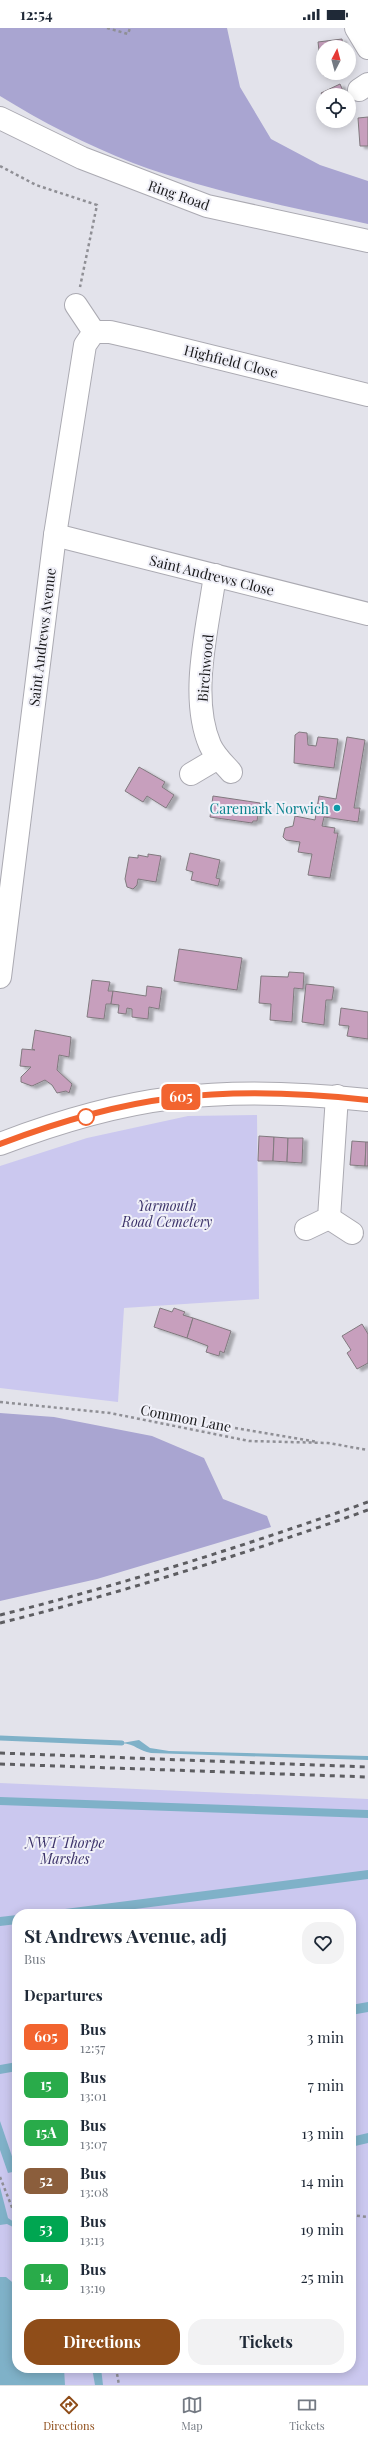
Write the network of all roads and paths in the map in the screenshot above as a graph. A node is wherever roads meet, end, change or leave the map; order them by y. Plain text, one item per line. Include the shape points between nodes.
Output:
1 (107, 28) edge
2 (130, 28) edge
3 (356, 28) edge
4 (368, 48) edge
5 (0, 118) edge
6 (0, 166) edge
7 (368, 241) edge
8 (76, 305) joint
9 (94, 332) junction
10 (368, 395) edge
11 (55, 535) junction
12 (215, 575) junction
13 (368, 614) edge
14 (191, 774) dead end
15 (0, 977) edge
16 (337, 1096) junction
17 (368, 1100) edge
18 (0, 1144) edge
19 (329, 1218) junction
20 (306, 1229) dead end
21 (352, 1233) dead end
22 (0, 1402) edge
23 (235, 1428) dead end
24 (328, 1443) junction
25 (368, 1450) edge
26 (0, 2177) edge
27 (12, 2207) edge
28 (356, 2216) edge
29 (368, 2217) edge
30 (117, 2373) edge
31 (119, 2385) edge

1 - 2 path via 128,34
3 - 4 main road
5 - 7 main road, Ring Road via 82,158 207,206
6 - 8 path via 36,184 97,206
8 - 9 main road
9 - 10 main road, Highfield Close via 110,332 145,340
9 - 11 main road, Saint Andrews Avenue via 85,345
11 - 12 main road, Saint Andrews Close
11 - 15 main road, Saint Andrews Avenue
12 - 13 main road, Saint Andrews Close
12 - 14 main road, Birchwood via 200,700 204,726 224,765
16 - 17 main road
16 - 18 main road via 267,1093 173,1098 68,1121
16 - 19 main road
19 - 20 main road
19 - 21 main road
22 - 24 path, Common Lane via 110,1413 249,1441
23 - 24 path
24 - 25 path, Common Lane
26 - 27 path
28 - 29 path
30 - 31 path

